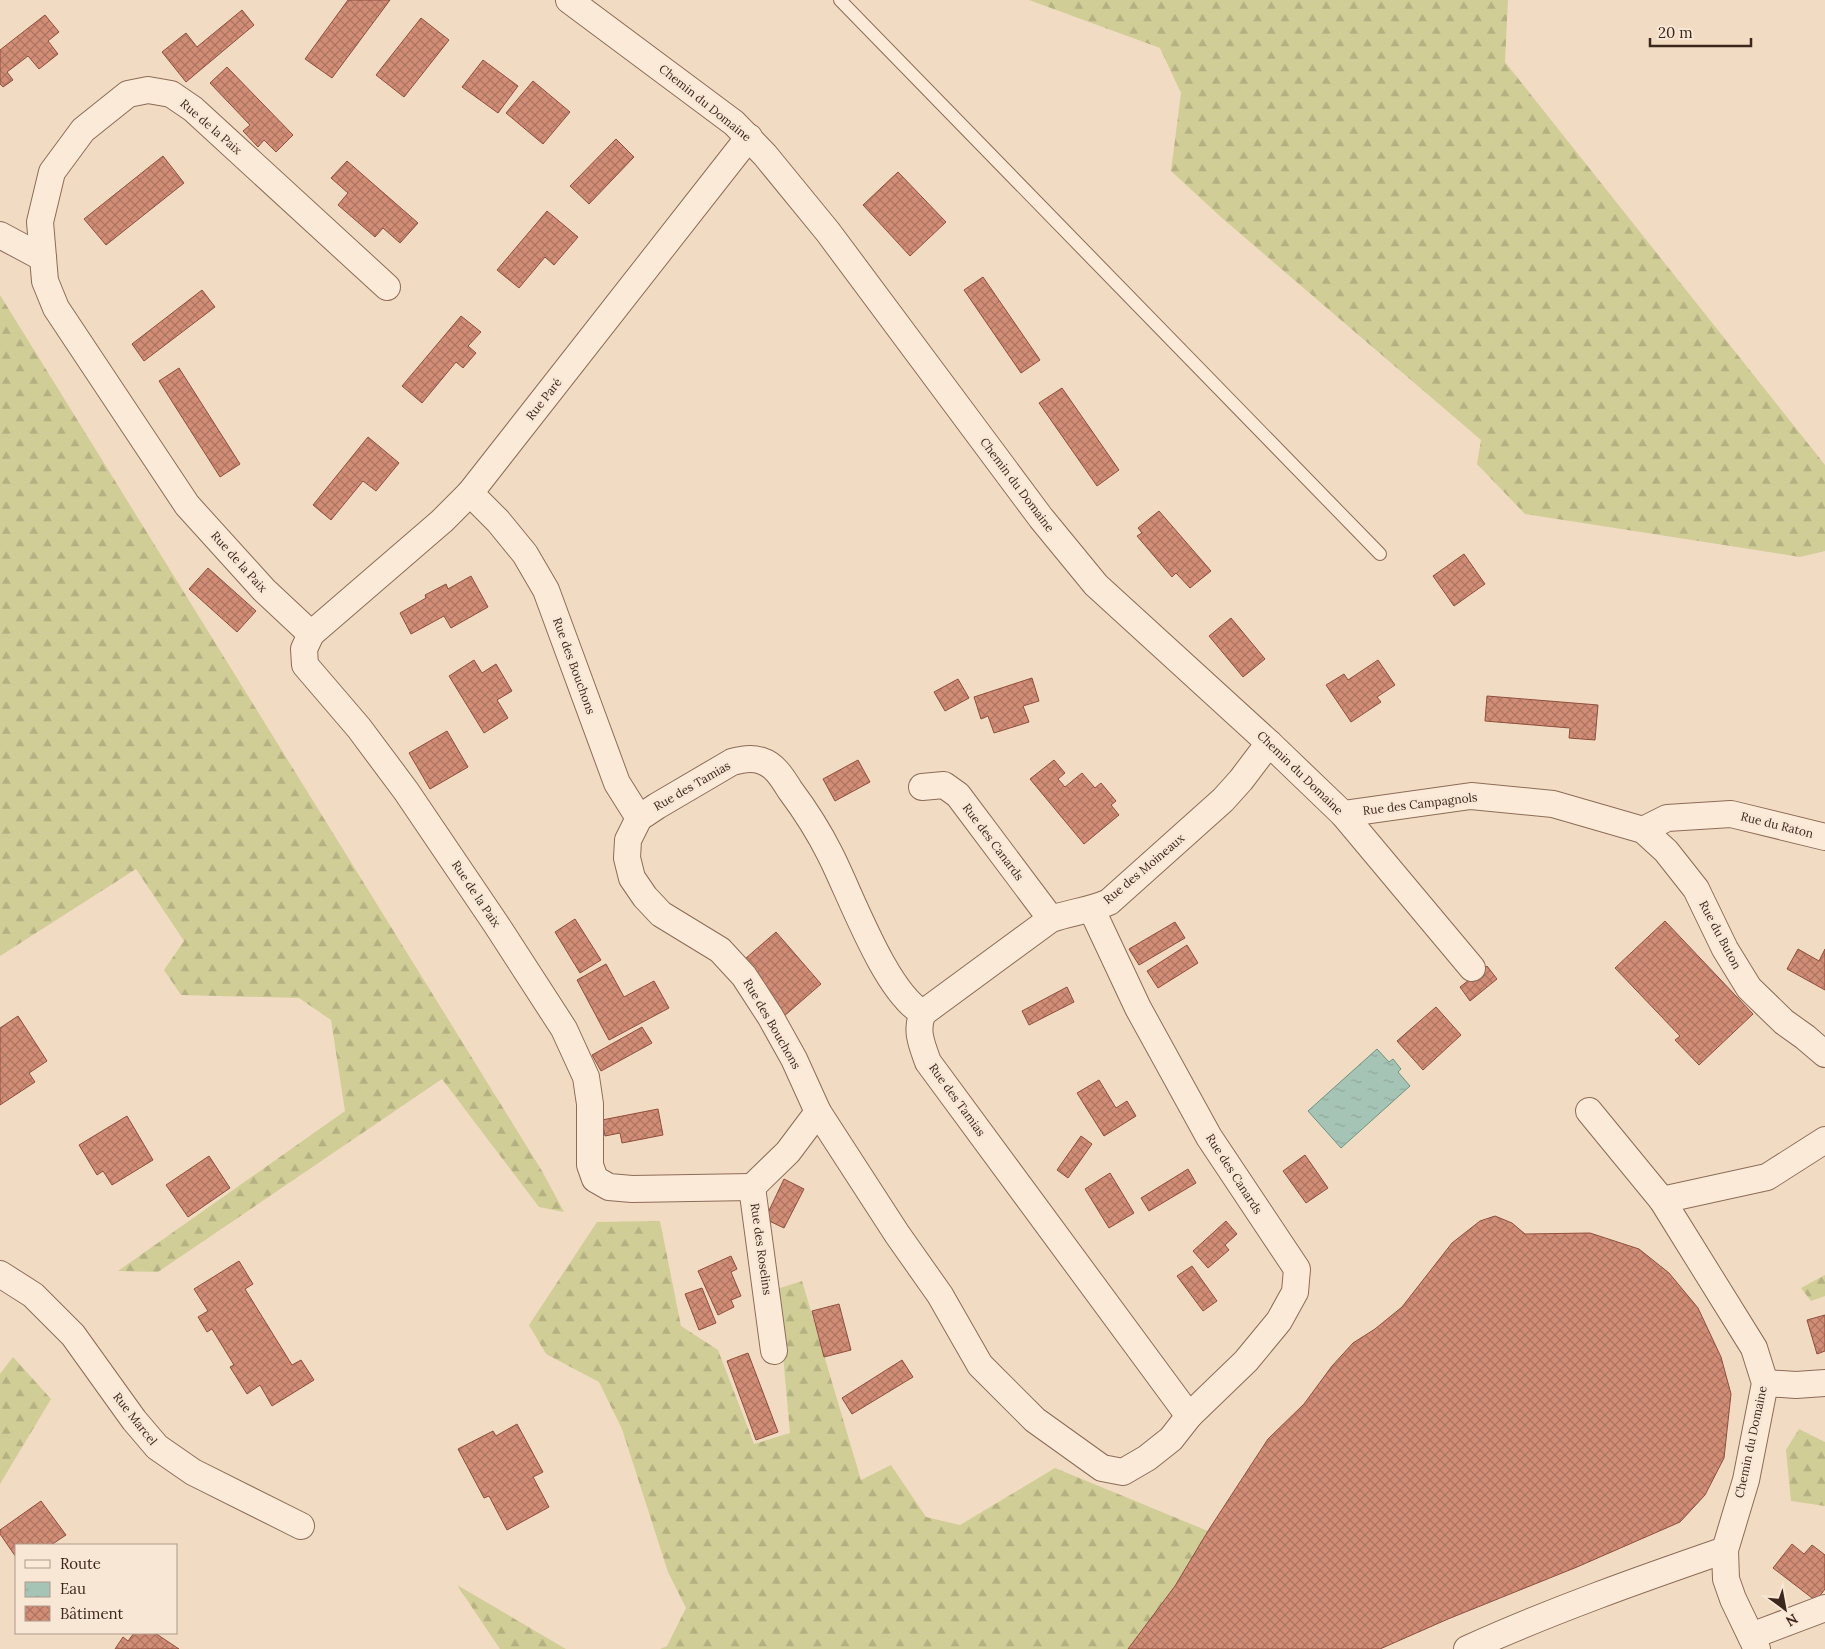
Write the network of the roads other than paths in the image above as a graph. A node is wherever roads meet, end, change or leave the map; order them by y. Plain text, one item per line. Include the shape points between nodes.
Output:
1 (569, 0) edge
2 (840, 0) edge
3 (749, 138) junction
4 (0, 235) edge
5 (43, 258) junction
6 (387, 287) dead end
7 (470, 493) junction
8 (1380, 554) dead end
9 (311, 634) junction
10 (1269, 743) junction
11 (922, 787) dead end
12 (1343, 814) junction
13 (639, 818) junction
14 (1643, 830) junction
15 (1825, 837) edge
16 (1092, 910) junction
17 (1051, 919) junction
18 (1472, 968) dead end
19 (923, 1013) junction
20 (1825, 1054) edge
21 (1589, 1111) dead end
22 (818, 1112) junction
23 (1825, 1140) edge
24 (752, 1187) junction
25 (1662, 1200) junction
26 (0, 1274) edge
27 (774, 1351) dead end
28 (1765, 1383) junction
29 (1825, 1383) edge
30 (1190, 1416) junction
31 (301, 1526) dead end
32 (1725, 1550) junction
33 (1825, 1608) edge
34 (1754, 1643) edge
35 (1467, 1649) edge

1 - 3 street, Chemin du Domaine via 734,123
2 - 8 lane
3 - 7 street, Rue Paré
3 - 10 street, Chemin du Domaine via 828,232 1096,585
4 - 5 street
5 - 6 street, Rue de la Paix via 40,222 52,172 83,130 128,94 148,90 171,94 193,109
5 - 9 street, Rue de la Paix via 45,281 56,308 187,505 264,590
7 - 9 street, Rue Paré
7 - 13 street, Rue des Bouchons via 525,554 546,590 617,782
9 - 24 street, Rue de la Paix via 304,648 305,664 406,791 564,1029 586,1077 590,1104 590,1165 595,1179 609,1187 632,1189
10 - 12 street, Chemin du Domaine
10 - 16 street, Rue des Moineaux via 1241,780 1202,820 1109,902
11 - 17 street, Rue des Canards via 944,785 958,795
12 - 14 street, Rue des Campagnols via 1471,796 1553,804
12 - 18 street, Chemin du Domaine
13 - 19 street, Rue des Tamias via 732,762 752,759 773,766 820,836 891,979 915,1009
13 - 22 street, Rue des Bouchons via 628,840 627,858 632,878 661,914 720,950 744,976 794,1060
14 - 15 street, Rue du Raton via 1667,818 1731,814
14 - 20 street, Rue du Buton via 1666,851 1696,890 1725,949 1750,988 1784,1022
16 - 17 street, Rue des Moineaux
16 - 30 street, Rue des Canards via 1138,1008 1209,1137 1297,1269 1295,1292 1279,1321 1246,1361
17 - 19 street, Rue des Moineaux
19 - 30 street, Rue des Tamias via 918,1023 928,1062
21 - 25 street, Chemin du Domaine
22 - 24 street, Rue des Roselins via 788,1152
22 - 30 street, Rue des Bouchons via 940,1295 980,1365 1035,1420 1102,1468 1123,1472 1171,1438
23 - 25 street via 1767,1176
24 - 27 street, Rue des Roselins
25 - 28 street, Chemin du Domaine via 1754,1348
26 - 31 street, Rue Marcel via 33,1295 73,1335 157,1447 193,1472
28 - 29 street
28 - 32 street, Chemin du Domaine via 1746,1480
32 - 34 street, Chemin du Domaine via 1726,1579
32 - 35 street via 1506,1631
33 - 34 street

